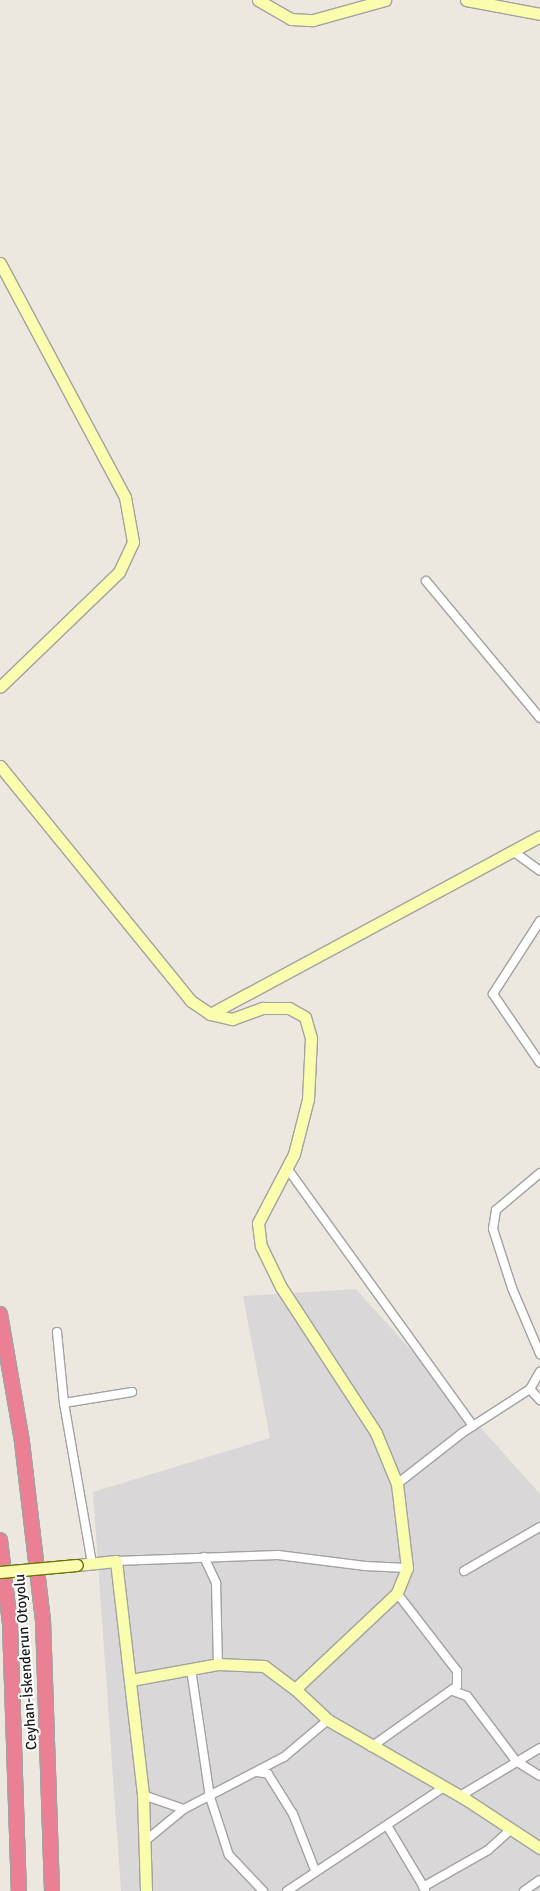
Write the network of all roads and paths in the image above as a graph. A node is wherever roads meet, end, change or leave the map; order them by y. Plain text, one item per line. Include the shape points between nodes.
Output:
1 (258, 0) edge
2 (385, 0) edge
3 (466, 0) edge
4 (540, 14) edge
5 (0, 263) edge
6 (426, 581) dead end
7 (0, 688) edge
8 (540, 718) edge
9 (0, 766) edge
10 (540, 836) edge
11 (514, 852) junction
12 (540, 872) edge
13 (540, 921) edge
14 (210, 1014) junction
15 (540, 1063) edge
16 (288, 1168) junction
17 (540, 1173) edge
18 (0, 1314) edge
19 (57, 1332) dead end
20 (540, 1354) edge
21 (540, 1372) edge
22 (530, 1389) junction
23 (132, 1392) dead end
24 (540, 1400) edge
25 (64, 1403) junction
26 (473, 1426) junction
27 (397, 1484) junction
28 (540, 1527) edge
29 (0, 1540) edge
30 (204, 1557) junction
31 (116, 1561) junction
32 (92, 1563) junction
33 (407, 1568) junction
34 (464, 1571) dead end
35 (0, 1572) edge
36 (397, 1593) junction
37 (218, 1664) junction
38 (191, 1669) junction
39 (131, 1680) junction
40 (295, 1689) junction
41 (453, 1691) junction
42 (328, 1720) junction
43 (371, 1747) junction
44 (540, 1748) edge
45 (516, 1761) junction
46 (257, 1772) junction
47 (540, 1776) edge
48 (444, 1787) junction
49 (143, 1796) junction
50 (460, 1796) junction
51 (210, 1798) junction
52 (184, 1809) junction
53 (388, 1827) junction
54 (510, 1830) junction
55 (145, 1841) junction
56 (540, 1848) edge
57 (315, 1870) junction
58 (540, 1880) edge
59 (424, 1889) edge
60 (19, 1891) edge
61 (52, 1891) edge
62 (146, 1891) edge
63 (263, 1891) edge
64 (287, 1891) edge
65 (524, 1891) edge

1 - 2 street via 291,19 313,20
3 - 4 street
5 - 7 street via 124,496 133,542 119,572
6 - 8 street
9 - 14 street via 191,1001
10 - 11 street
11 - 12 street
11 - 14 street
13 - 15 street via 493,994
14 - 16 street via 232,1019 263,1008 289,1008 305,1017 311,1038 308,1099
16 - 26 street
16 - 27 street via 258,1223 261,1246 282,1287 376,1434
17 - 20 street via 496,1210 493,1229 512,1288
18 - 61 highway, Ceyhan-İskenderun Otoyolu via 22,1442 43,1620
19 - 25 street
21 - 22 street
22 - 24 street
22 - 26 street
23 - 25 street
25 - 32 street
26 - 27 street
27 - 33 street
28 - 34 street
29 - 60 highway, Ceyhan-İskenderun Otoyolu via 10,1624
30 - 31 street
30 - 33 street via 278,1556
30 - 37 street via 216,1583
31 - 32 street
31 - 39 street
32 - 35 street, bridge
33 - 36 street
36 - 40 street
36 - 41 street via 457,1671 457,1686
37 - 38 street
37 - 40 street via 264,1666
38 - 39 street
38 - 51 street
39 - 49 street
40 - 42 street
41 - 43 street
41 - 45 street via 466,1696
42 - 43 street
42 - 46 street via 284,1757
43 - 48 street
44 - 45 street
45 - 47 street
45 - 50 street
46 - 51 street
46 - 57 street via 268,1774 294,1814
48 - 50 street
48 - 53 street
49 - 52 street
49 - 55 street
50 - 54 street
51 - 52 street
51 - 63 street via 229,1855
52 - 55 street
53 - 57 street
53 - 59 street
54 - 56 street
54 - 59 street via 488,1850
55 - 62 street
57 - 64 street
58 - 65 street

